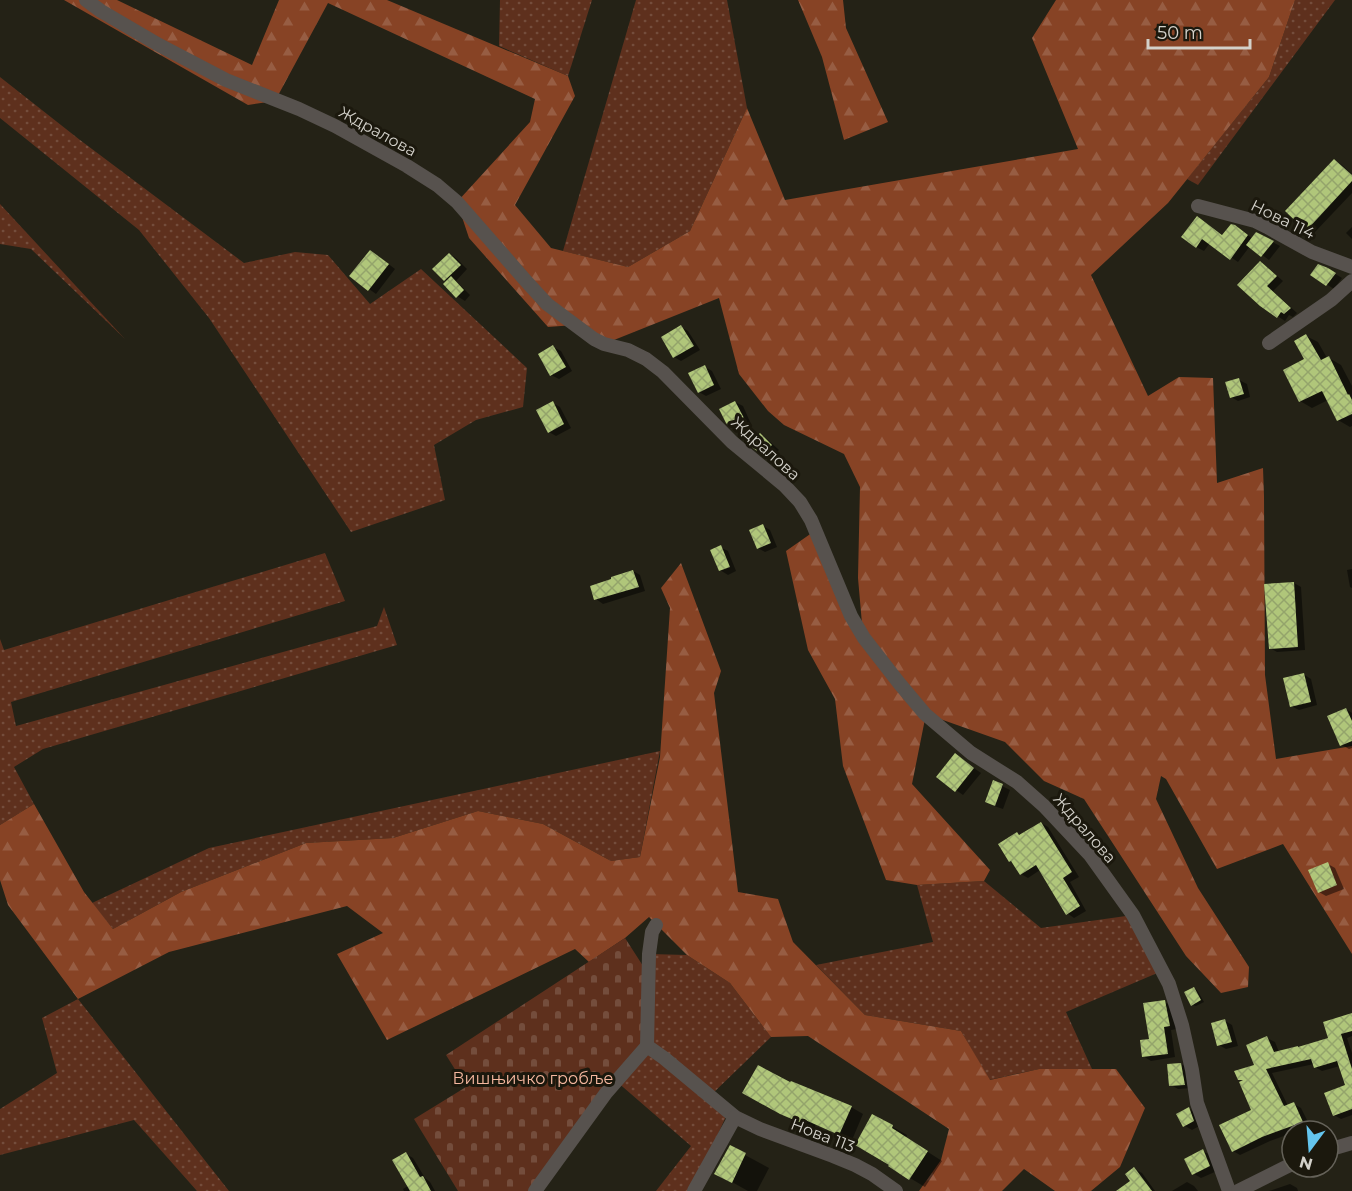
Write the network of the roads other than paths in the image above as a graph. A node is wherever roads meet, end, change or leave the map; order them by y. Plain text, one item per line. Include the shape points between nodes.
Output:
1 (86, 0) edge
2 (1198, 206) dead end
3 (1352, 267) edge
4 (1352, 281) edge
5 (1269, 343) dead end
6 (656, 925) dead end
7 (647, 1046) junction
8 (735, 1117) junction
9 (1280, 1170) edge
10 (535, 1191) edge
11 (694, 1191) edge
12 (896, 1191) edge
13 (1229, 1191) edge
14 (1238, 1191) edge

1 - 13 street, Ждралова via 159,45 226,80 335,126 437,185 457,202 547,304 594,339 646,358 732,442 784,485 811,520 864,638 899,683 926,714 971,753 1017,782 1044,806 1090,855 1133,915 1169,984 1182,1025 1197,1103
2 - 3 street, Нова 114 via 1255,221 1312,252
4 - 5 street
6 - 7 street via 650,954
7 - 8 street, Нова 113
7 - 10 street via 606,1092
8 - 11 street
8 - 12 street, Нова 113 via 855,1165
9 - 14 street

